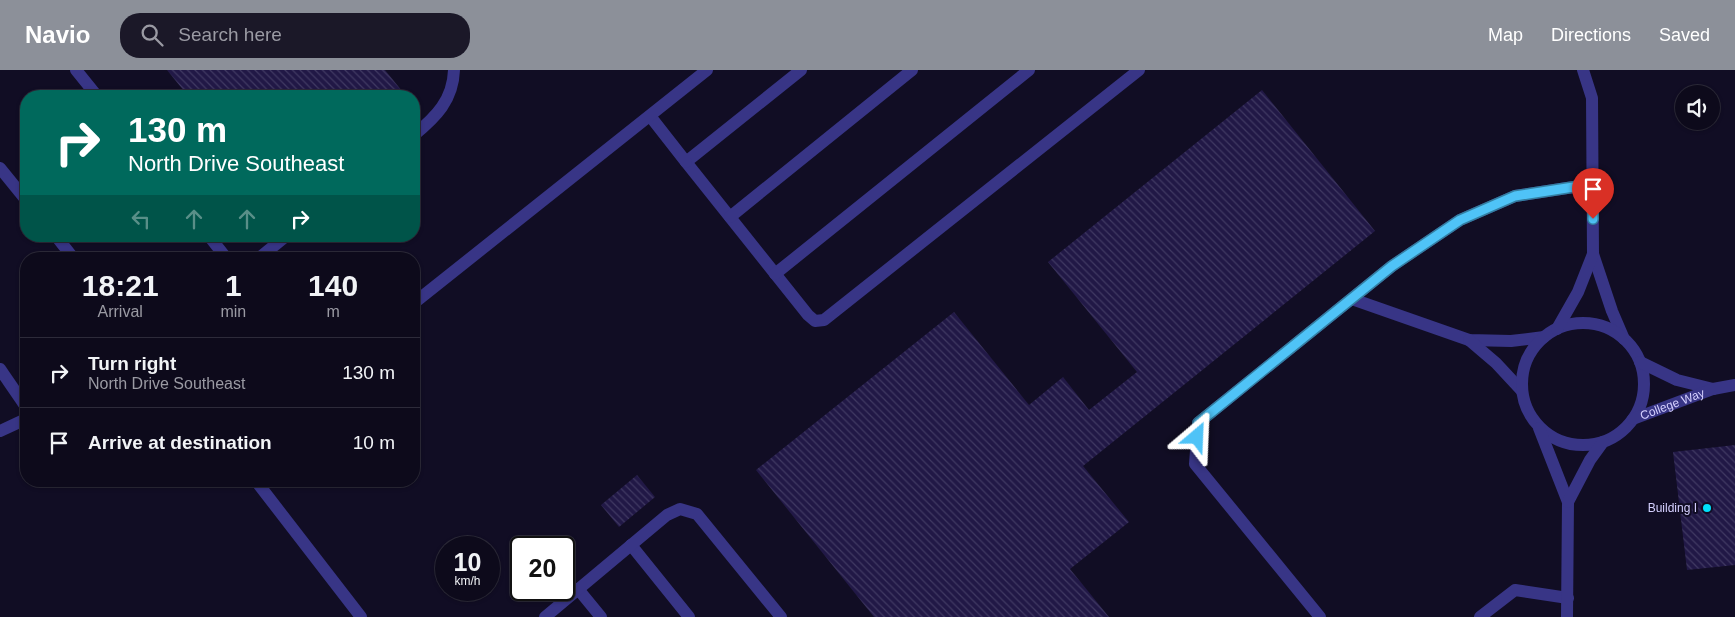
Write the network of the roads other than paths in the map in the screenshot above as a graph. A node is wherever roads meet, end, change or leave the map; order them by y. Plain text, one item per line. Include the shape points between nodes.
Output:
1 (76, 70) edge
2 (454, 70) edge
3 (707, 70) edge
4 (801, 70) edge
5 (912, 70) edge
6 (1029, 70) edge
7 (1583, 70) edge
8 (1133, 72) edge
9 (92, 90) edge
10 (650, 116) junction
11 (420, 130) edge
12 (686, 162) junction
13 (0, 168) edge
14 (1593, 184) junction
15 (20, 193) edge
16 (730, 217) junction
17 (61, 242) edge
18 (214, 242) edge
19 (279, 242) edge
20 (69, 252) edge
21 (222, 252) edge
22 (267, 252) edge
23 (1593, 254) junction
24 (776, 274) junction
25 (420, 298) edge
26 (1352, 299) junction
27 (1557, 329) junction
28 (1544, 337) junction
29 (1624, 339) junction
30 (1469, 340) junction
31 (1640, 362) junction
32 (0, 369) edge
33 (1735, 385) edge
34 (1713, 389) junction
35 (1522, 391) junction
36 (20, 398) edge
37 (1633, 420) junction
38 (20, 422) edge
39 (1538, 425) junction
40 (0, 431) edge
41 (1604, 442) junction
42 (261, 487) edge
43 (1568, 502) junction
44 (631, 545) junction
45 (578, 588) junction
46 (1568, 598) junction
47 (361, 617) edge
48 (545, 617) edge
49 (602, 617) edge
50 (689, 617) edge
51 (781, 617) edge
52 (1320, 617) edge
53 (1480, 617) edge
54 (1567, 617) edge

1 - 9 street
2 - 11 street via 446,102
3 - 10 street
4 - 12 street
5 - 16 street
6 - 24 street
7 - 14 street via 1592,98
8 - 24 street via 824,320 815,321 808,315
10 - 12 street
10 - 25 street
12 - 16 street
13 - 15 street
14 - 23 street
14 - 26 street via 1515,196 1460,220 1392,266
16 - 24 street
17 - 20 street
18 - 21 street
19 - 22 street
23 - 27 street via 1578,292
23 - 29 street
26 - 30 street
26 - 52 street via 1198,423 1195,464
27 - 28 street
27 - 29 street via 1592,324 1609,329
28 - 30 street via 1511,341
28 - 35 street via 1527,361
29 - 31 street
30 - 35 street
31 - 34 street, College Way via 1678,380
31 - 37 street via 1644,392
32 - 36 street
33 - 34 street, College Way
34 - 37 street, College Way
35 - 39 street
37 - 41 street
38 - 40 street
39 - 41 street via 1568,443
39 - 43 street
41 - 43 street via 1590,460
42 - 47 street
43 - 46 street
44 - 45 street
44 - 50 street
44 - 51 street via 667,515 680,509 697,514
45 - 48 street
45 - 49 street
46 - 53 street via 1515,590
46 - 54 street

